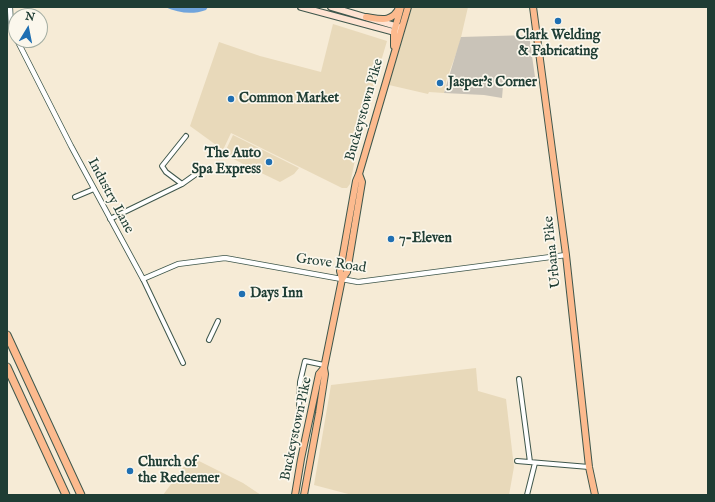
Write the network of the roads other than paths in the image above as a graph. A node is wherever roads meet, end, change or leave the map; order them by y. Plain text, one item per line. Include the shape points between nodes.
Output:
1 (301, 7) edge
2 (331, 7) edge
3 (400, 7) edge
4 (408, 7) edge
5 (533, 7) edge
6 (366, 17) junction
7 (396, 26) junction
8 (402, 30) junction
9 (394, 32) junction
10 (21, 48) edge
11 (393, 53) junction
12 (186, 136) dead end
13 (196, 174) dead end
14 (182, 184) junction
15 (94, 189) junction
16 (75, 197) dead end
17 (110, 219) junction
18 (566, 255) junction
19 (143, 279) junction
20 (342, 280) junction
21 (218, 321) dead end
22 (7, 335) edge
23 (209, 340) dead end
24 (183, 363) dead end
25 (324, 366) junction
26 (7, 367) edge
27 (519, 380) dead end
28 (299, 408) dead end
29 (517, 461) dead end
30 (530, 462) junction
31 (535, 463) junction
32 (589, 467) junction
33 (66, 495) edge
34 (81, 495) edge
35 (295, 495) edge
36 (304, 495) edge
37 (527, 495) edge
38 (595, 495) edge

1 - 9 main road
2 - 6 main road
3 - 6 main road via 390,19
3 - 7 main road, Buckeystown Pike
4 - 8 main road, Buckeystown Pike
5 - 18 main road, Urbana Pike
6 - 7 main road
7 - 8 main road
7 - 9 main road, Buckeystown Pike
8 - 9 main road
8 - 11 main road, Buckeystown Pike
9 - 11 main road, Buckeystown Pike
10 - 15 street, Industry Lane
11 - 20 main road, Buckeystown Pike via 359,174 362,182 347,272
12 - 14 street via 162,166
13 - 14 street
14 - 17 street
15 - 16 street
15 - 17 street, Industry Lane
17 - 19 street, Industry Lane
18 - 20 street, Grove Road via 388,280
18 - 32 main road, Urbana Pike
19 - 20 street, Grove Road via 178,264 225,258
19 - 24 street, Industry Lane
20 - 25 main road, Buckeystown Pike
21 - 23 street
22 - 34 highway
25 - 28 street via 305,361 300,382
25 - 35 main road, Buckeystown Pike via 318,381
25 - 36 main road, Buckeystown Pike via 319,413
26 - 33 highway
27 - 30 street
29 - 30 street
30 - 31 street
31 - 32 street
31 - 37 street
32 - 38 main road, Urbana Pike

